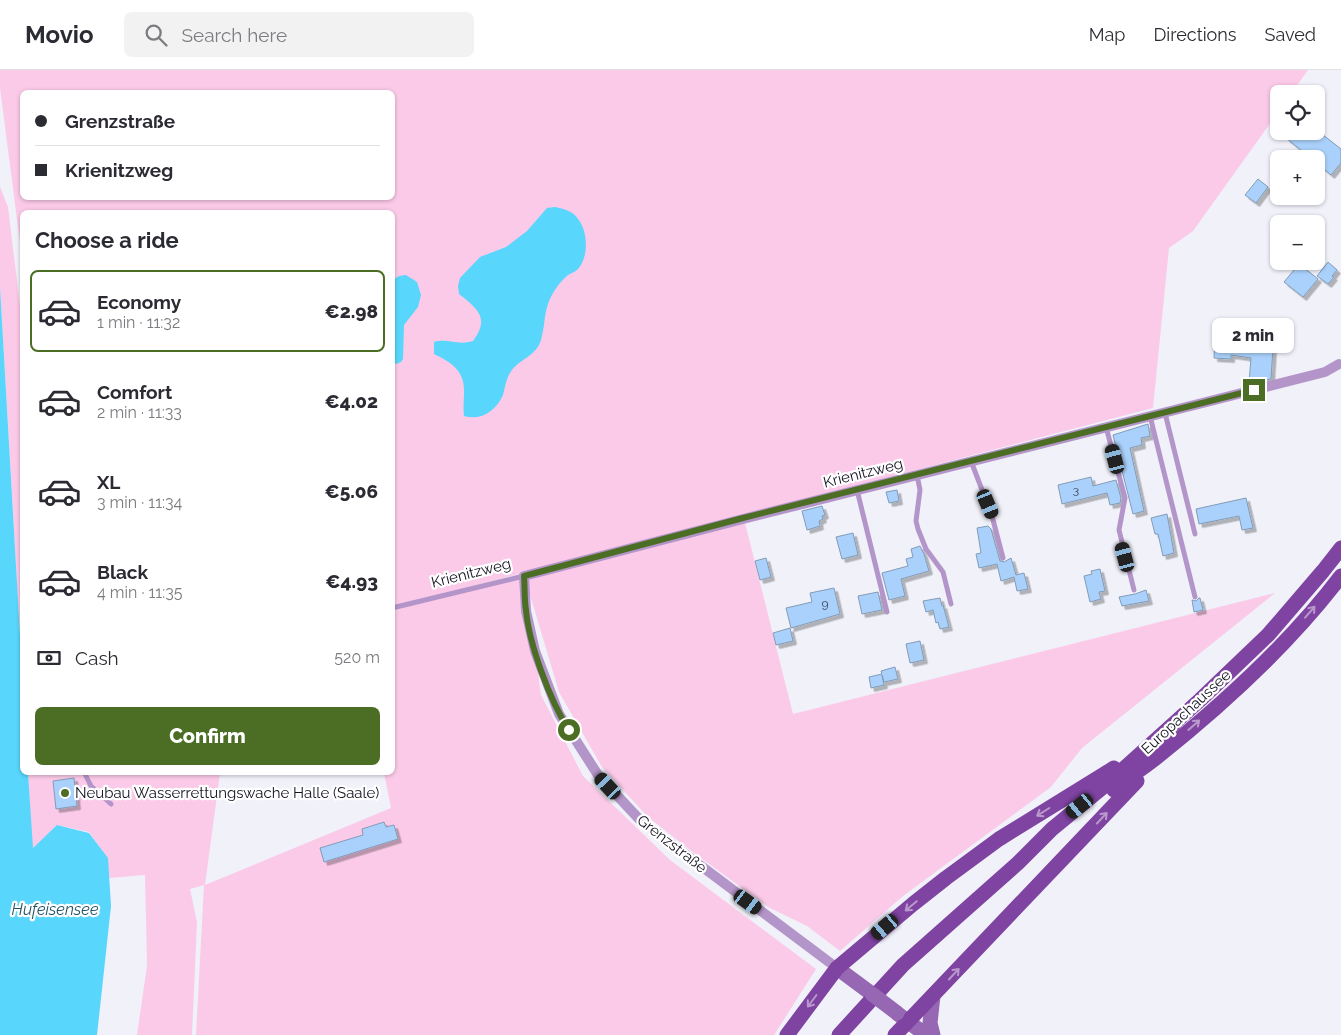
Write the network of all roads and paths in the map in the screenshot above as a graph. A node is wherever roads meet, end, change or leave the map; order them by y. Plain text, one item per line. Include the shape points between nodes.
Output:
1 (1339, 364) dead end
2 (1165, 412) junction
3 (1150, 416) junction
4 (1106, 427) junction
5 (970, 461) junction
6 (917, 475) junction
7 (857, 490) junction
8 (1194, 534) dead end
9 (1341, 548) edge
10 (1003, 558) dead end
11 (524, 576) junction
12 (1341, 576) edge
13 (1134, 590) dead end
14 (1195, 597) dead end
15 (951, 604) dead end
16 (395, 607) edge
17 (887, 612) dead end
18 (1151, 754) junction
19 (86, 775) edge
20 (110, 804) dead end
21 (837, 968) junction
22 (934, 996) junction
23 (902, 1017) junction
24 (787, 1035) edge
25 (839, 1035) edge
26 (895, 1035) edge
27 (926, 1035) edge
28 (932, 1035) edge

1 - 2 street, Krienitzweg via 1326,372
2 - 3 street, Krienitzweg
2 - 8 lane
3 - 4 street, Krienitzweg
3 - 14 lane
4 - 5 street, Krienitzweg
4 - 13 lane via 1125,498 1119,530
5 - 6 street, Krienitzweg
5 - 10 lane via 992,516
6 - 7 street, Krienitzweg
6 - 15 lane via 920,490 918,529 926,549 943,572
7 - 11 street, Krienitzweg
7 - 17 lane
9 - 18 main road, Europachaussee via 1280,623
11 - 16 lane, Krienitzweg
11 - 21 street, Grenzstraße via 526,611 535,651 559,714 598,775 640,820
18 -> 12 main road, Europachaussee via 1244,682
18 -> 21 main road via 999,839 946,878
22 -> 18 main road via 1131,787
18 - 25 main road, Europachaussee via 1058,835 1018,863 903,965
19 - 20 lane via 91,786
21 - 23 street, Grenzstraße, bridge
21 -> 24 main road
22 - 23 main road
22 - 28 street via 930,1023
23 - 26 main road
23 - 27 street, Grenzstraße

